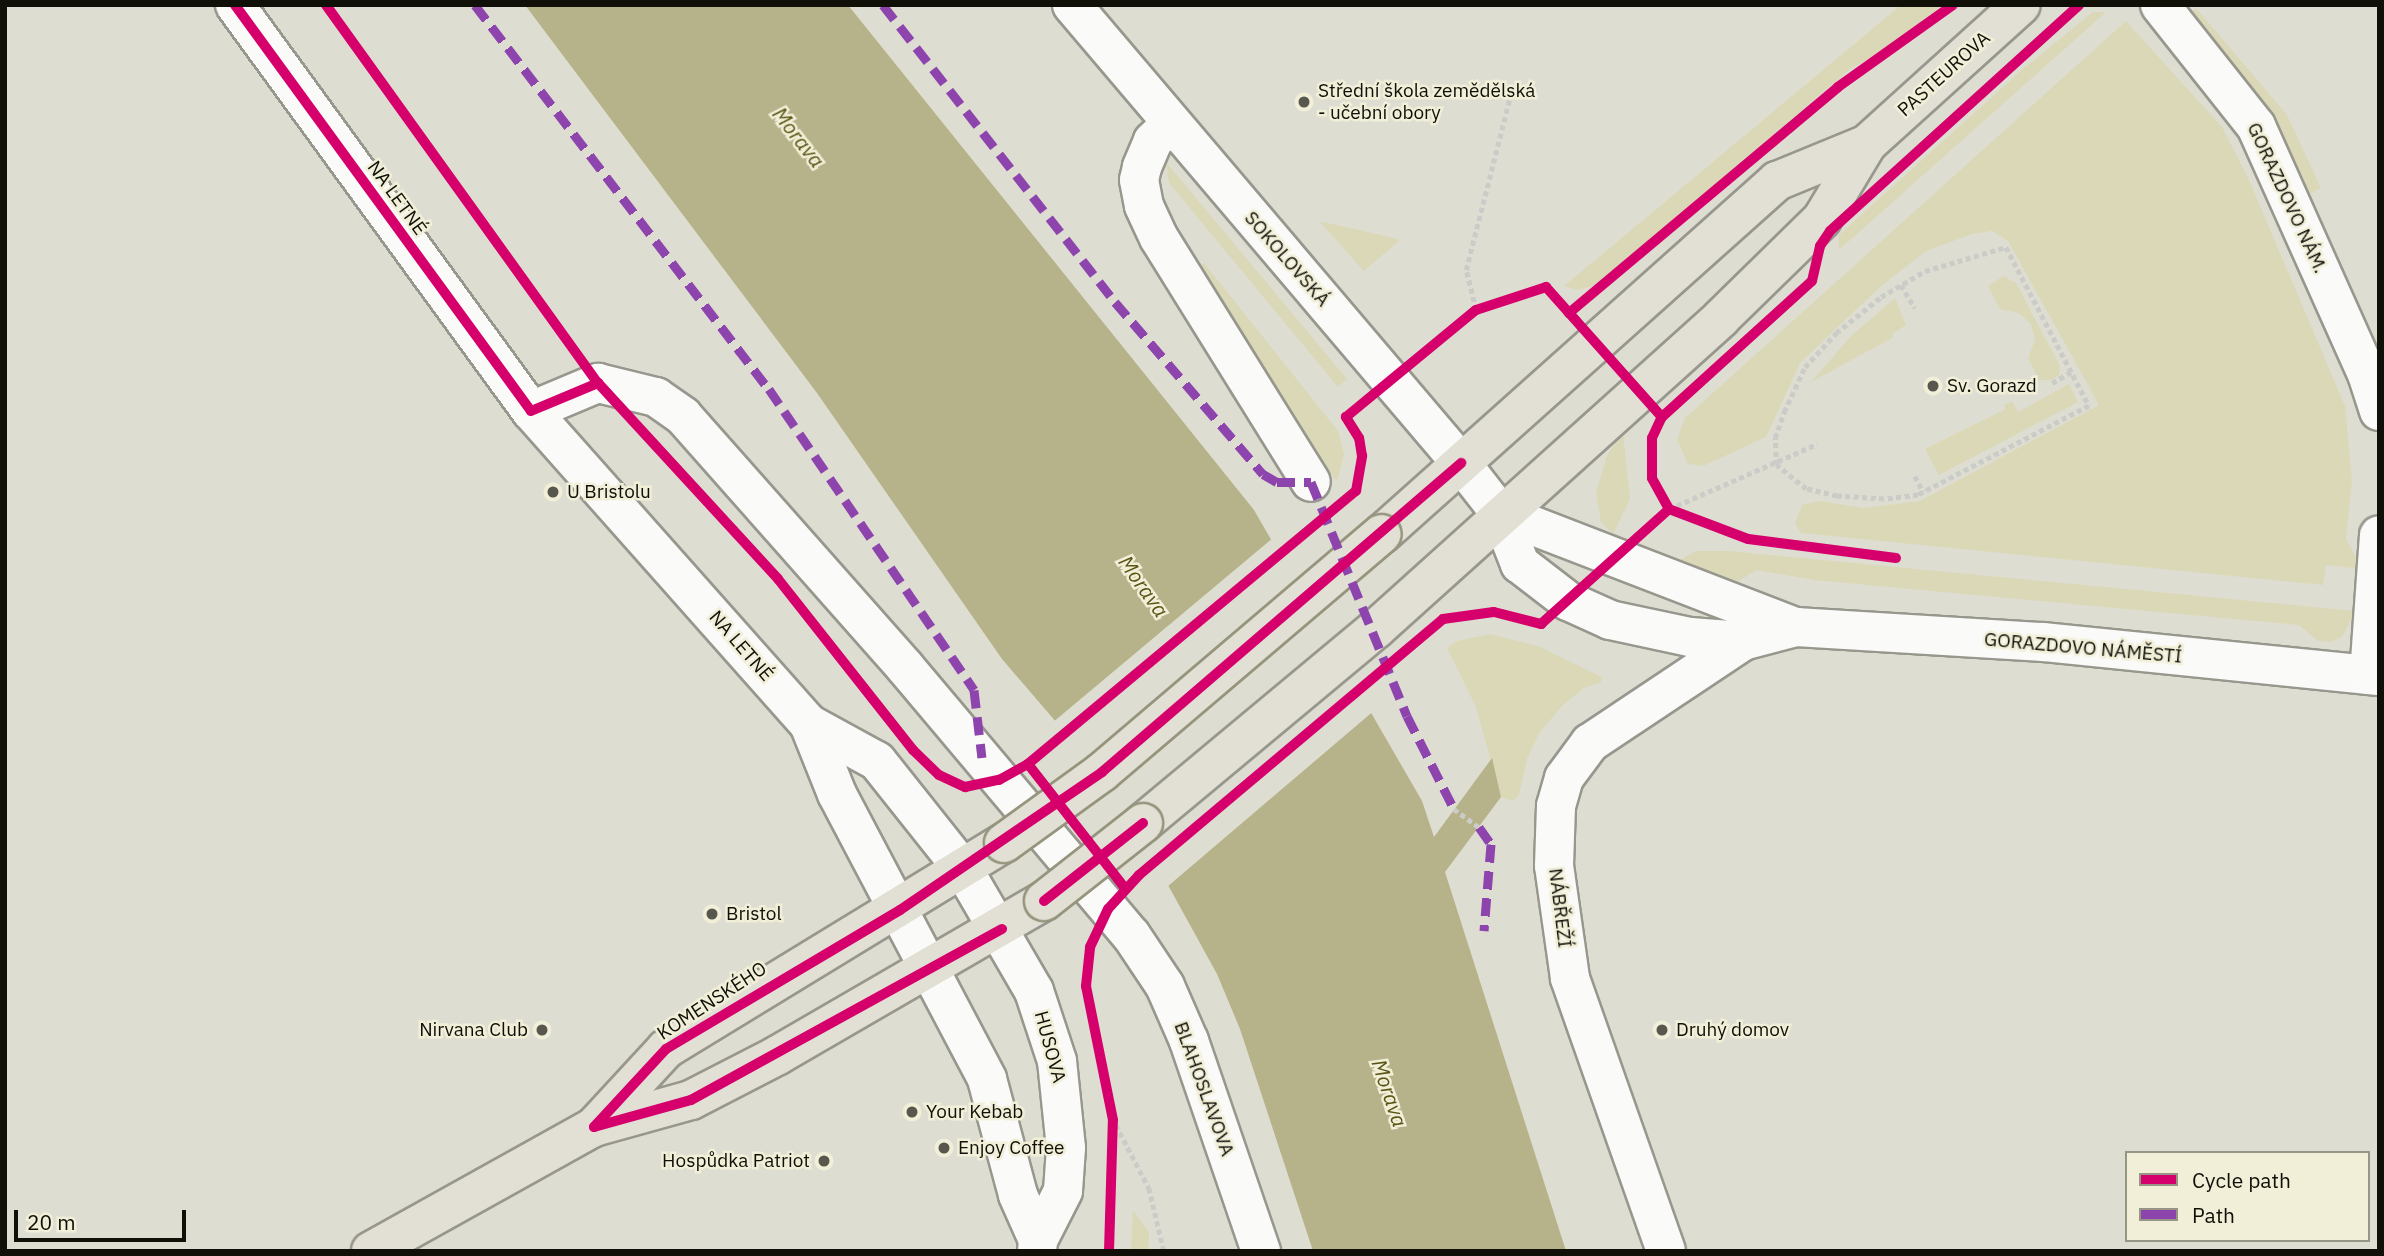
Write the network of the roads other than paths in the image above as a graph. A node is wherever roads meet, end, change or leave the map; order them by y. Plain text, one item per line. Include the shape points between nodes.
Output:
1 (236, 5) edge
2 (1072, 5) edge
3 (2021, 5) edge
4 (2160, 5) edge
5 (1171, 124) junction
6 (1867, 144) junction
7 (531, 411) junction
8 (2379, 411) edge
9 (1461, 463) junction
10 (1311, 482) dead end
11 (1500, 513) junction
12 (2379, 536) edge
13 (1796, 627) junction
14 (1743, 640) junction
15 (2374, 675) edge
16 (809, 724) junction
17 (963, 869) junction
18 (900, 910) junction
19 (1002, 929) junction
20 (931, 969) junction
21 (594, 1127) junction
22 (1038, 1245) edge
23 (370, 1251) edge
24 (1261, 1251) edge
25 (1666, 1251) edge

1 - 7 street, NA LETNÉ
2 - 5 street, SOKOLOVSKÁ
3 - 6 main road, PASTEUROVA
4 - 8 street, GORAZDOVO NÁM. via 2256,126 2367,374
5 - 9 street, SOKOLOVSKÁ
5 - 10 street via 1153,141 1142,167 1139,180 1144,206 1159,238
6 - 9 main road, KOMENSKÉHO via 1777,181
6 - 11 main road, KOMENSKÉHO via 1822,219 1721,318
7 - 16 street, NA LETNÉ
7 - 24 street, BLAHOSLAVOVA via 598,383 656,397 683,416 905,667 1131,935 1165,986 1189,1041
9 - 11 street, SOKOLOVSKÁ
9 - 17 main road, KOMENSKÉHO, bridge via 1102,772
11 - 13 street
11 - 14 street, SOKOLOVSKÁ via 1520,564 1568,601 1610,620 1690,636
11 - 19 main road, KOMENSKÉHO, bridge via 1421,589 1143,823
12 - 15 street
13 - 14 street
13 - 15 street, GORAZDOVO NÁMĚSTÍ via 2044,642
14 - 25 street, NÁBŘEŽÍ via 1590,743 1564,778 1556,806 1554,866 1570,978
16 - 17 street, NA LETNÉ via 877,761
16 - 18 street, NA LETNÉ via 837,794
17 - 18 main road, KOMENSKÉHO
17 - 19 street, HUSOVA
18 - 20 street, HUSOVA
18 - 21 main road, KOMENSKÉHO via 666,1049
19 - 20 main road, KOMENSKÉHO
19 - 22 street, HUSOVA via 1034,991 1062,1092 1063,1191
20 - 21 main road, KOMENSKÉHO via 691,1100
20 - 22 street, HUSOVA via 987,1079 1018,1195
21 - 23 main road, KOMENSKÉHO

